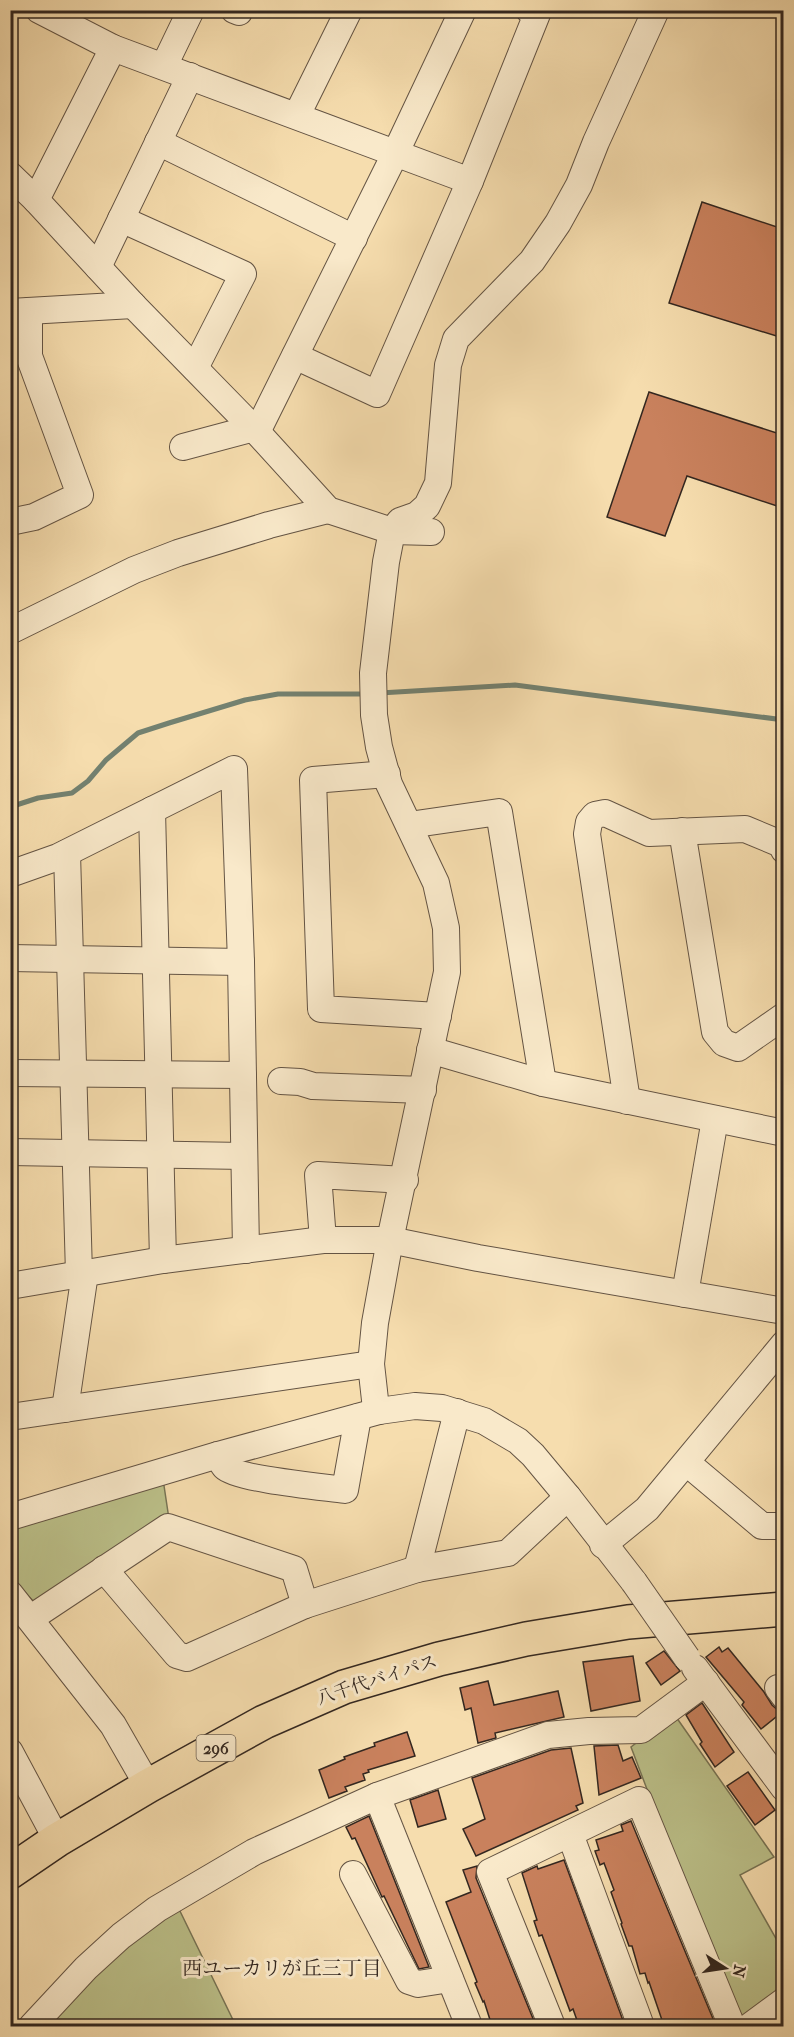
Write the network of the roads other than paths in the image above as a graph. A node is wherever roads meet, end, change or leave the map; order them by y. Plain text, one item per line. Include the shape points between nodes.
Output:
1 (39, 10) edge
2 (191, 10) edge
3 (349, 10) edge
4 (463, 10) edge
5 (529, 10) edge
6 (656, 10) edge
7 (113, 48) junction
8 (164, 66) junction
9 (190, 76) junction
10 (297, 115) junction
11 (158, 142) junction
12 (396, 152) junction
13 (10, 176) edge
14 (470, 181) junction
15 (36, 200) junction
16 (121, 219) junction
17 (354, 237) junction
18 (98, 267) junction
19 (133, 305) junction
20 (20, 312) edge
21 (295, 356) junction
22 (20, 357) edge
23 (195, 368) junction
24 (255, 430) junction
25 (183, 447) dead end
26 (328, 510) junction
27 (10, 522) edge
28 (392, 531) junction
29 (431, 532) dead end
30 (10, 631) edge
31 (387, 774) junction
32 (152, 810) junction
33 (409, 825) junction
34 (682, 831) junction
35 (783, 850) edge
36 (67, 853) junction
37 (10, 874) edge
38 (10, 958) edge
39 (71, 959) junction
40 (155, 960) junction
41 (241, 962) junction
42 (438, 1016) junction
43 (783, 1016) edge
44 (430, 1050) junction
45 (10, 1073) edge
46 (74, 1073) junction
47 (158, 1074) junction
48 (243, 1075) junction
49 (281, 1081) dead end
50 (543, 1083) junction
51 (423, 1090) junction
52 (627, 1101) junction
53 (715, 1119) junction
54 (783, 1133) edge
55 (10, 1152) edge
56 (76, 1153) junction
57 (159, 1154) junction
58 (244, 1155) junction
59 (405, 1180) junction
60 (323, 1240) junction
61 (390, 1240) junction
62 (246, 1250) junction
63 (163, 1260) junction
64 (82, 1274) junction
65 (10, 1286) edge
66 (685, 1294) junction
67 (783, 1311) edge
68 (783, 1344) edge
69 (370, 1364) junction
70 (65, 1409) junction
71 (457, 1412) junction
72 (369, 1414) junction
73 (10, 1417) edge
74 (218, 1455) junction
75 (687, 1463) junction
76 (568, 1497) junction
77 (10, 1517) edge
78 (783, 1526) edge
79 (603, 1545) junction
80 (104, 1569) junction
81 (417, 1569) junction
82 (10, 1594) edge
83 (306, 1605) junction
84 (783, 1609) edge
85 (30, 1618) junction
86 (706, 1682) junction
87 (783, 1688) edge
88 (783, 1696) edge
89 (10, 1752) edge
90 (148, 1785) junction
91 (783, 1788) edge
92 (377, 1796) junction
93 (570, 1834) junction
94 (57, 1840) junction
95 (10, 1872) edge
96 (353, 1874) dead end
97 (450, 1979) junction
98 (783, 2001) edge
99 (32, 2026) edge
100 (469, 2026) edge
101 (552, 2026) edge
102 (641, 2026) edge
103 (732, 2026) edge
104 (750, 2026) edge

1 - 7 street
2 - 8 street
3 - 10 street
4 - 12 street
5 - 14 street via 537,14
6 - 28 street via 579,185 558,223 532,261 456,339 448,365 438,483 427,506 417,515 400,521
7 - 8 street
7 - 15 street
8 - 9 street
9 - 10 street
9 - 11 street
10 - 12 street
11 - 16 street
11 - 17 street
12 - 14 street
12 - 17 street
13 - 15 street
14 - 21 street via 377,394
15 - 18 street
16 - 18 street
16 - 23 street via 243,274
17 - 21 street
18 - 19 street
19 - 20 street
19 - 23 street
20 - 22 street
21 - 24 street
22 - 27 street via 80,495 34,517
23 - 24 street
24 - 25 street
24 - 26 street
26 - 28 street
26 - 30 street via 145,565
28 - 29 street
28 - 31 street via 373,673 374,715
31 - 33 street
31 - 42 street via 313,780 321,1009
32 - 36 street
32 - 40 street
32 - 41 street via 234,769
33 - 42 street via 436,883 446,928 447,972
33 - 50 street via 499,812
34 - 35 street via 745,829 781,844
34 - 43 street via 715,1032 724,1043 738,1048
34 - 52 street via 650,833 605,813 595,815 589,822 588,846
36 - 37 street
36 - 39 street
38 - 39 street
39 - 40 street
39 - 46 street
40 - 41 street
40 - 47 street
41 - 48 street
42 - 44 street
44 - 50 street
44 - 51 street
45 - 46 street
46 - 47 street
46 - 56 street
47 - 48 street
47 - 57 street
48 - 58 street
49 - 51 street
50 - 52 street
51 - 59 street
52 - 53 street
53 - 54 street
53 - 66 street
55 - 56 street
56 - 57 street
56 - 64 street
57 - 58 street
57 - 63 street
58 - 62 street
59 - 60 street via 318,1175
59 - 61 street
60 - 61 street
60 - 62 street
61 - 66 street
61 - 69 street
62 - 63 street
63 - 64 street
64 - 65 street
64 - 70 street
66 - 67 street
68 - 75 street
69 - 70 street
69 - 72 street via 375,1400
70 - 73 street
71 - 72 street via 415,1406
71 - 76 street via 484,1421 518,1441
71 - 81 street
72 - 74 street
72 - 74 street via 345,1490 233,1471 225,1467
74 - 77 street
75 - 78 street via 762,1526
75 - 79 street via 647,1509
76 - 79 street
76 - 81 street via 508,1553
79 - 86 street, bridge
80 - 83 street via 168,1527 294,1569
80 - 83 street via 183,1658
80 - 85 street
81 - 83 street
82 - 85 street
84 - 90 highway, 八千代バイパス / 296 via 628,1622 439,1659 344,1687 264,1722
85 - 90 street via 113,1725
86 - 91 street
86 - 92 street via 641,1730 548,1735
87 - 88 street via 778,1688
89 - 94 street
90 - 94 highway, 八千代バイパス / 296
92 - 97 street
92 - 99 street via 254,1852 157,1909 86,1968
93 - 101 street via 490,1872
93 - 102 street
93 - 103 street via 639,1800
94 - 95 highway, 八千代バイパス / 296
96 - 97 street via 409,1981 418,1984
97 - 100 street
98 - 104 street

